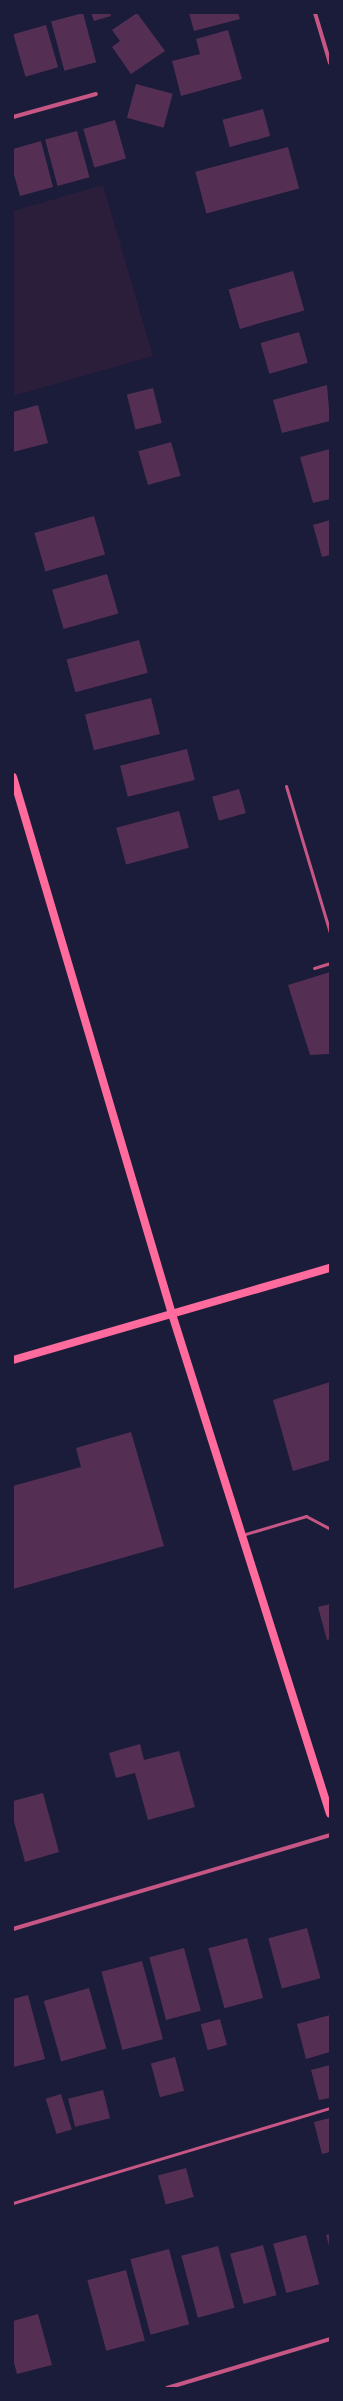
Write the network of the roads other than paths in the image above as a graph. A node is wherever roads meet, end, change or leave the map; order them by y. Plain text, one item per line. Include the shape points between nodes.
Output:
1 (315, 13) edge
2 (330, 63) edge
3 (96, 94) dead end
4 (13, 117) edge
5 (14, 783) edge
6 (286, 786) dead end
7 (330, 933) edge
8 (330, 963) edge
9 (314, 968) dead end
10 (330, 1268) edge
11 (172, 1314) junction
12 (13, 1360) edge
13 (330, 1529) edge
14 (242, 1535) junction
15 (330, 1814) edge
16 (330, 1835) edge
17 (13, 1929) edge
18 (330, 2108) edge
19 (13, 2203) edge
20 (330, 2339) edge
21 (167, 2388) edge

1 - 2 street
3 - 4 street
5 - 11 main road
6 - 7 lane
8 - 9 lane
10 - 11 main road
11 - 12 main road
11 - 14 main road
13 - 14 lane via 306,1516
14 - 15 main road
16 - 17 street
18 - 19 lane
20 - 21 street

